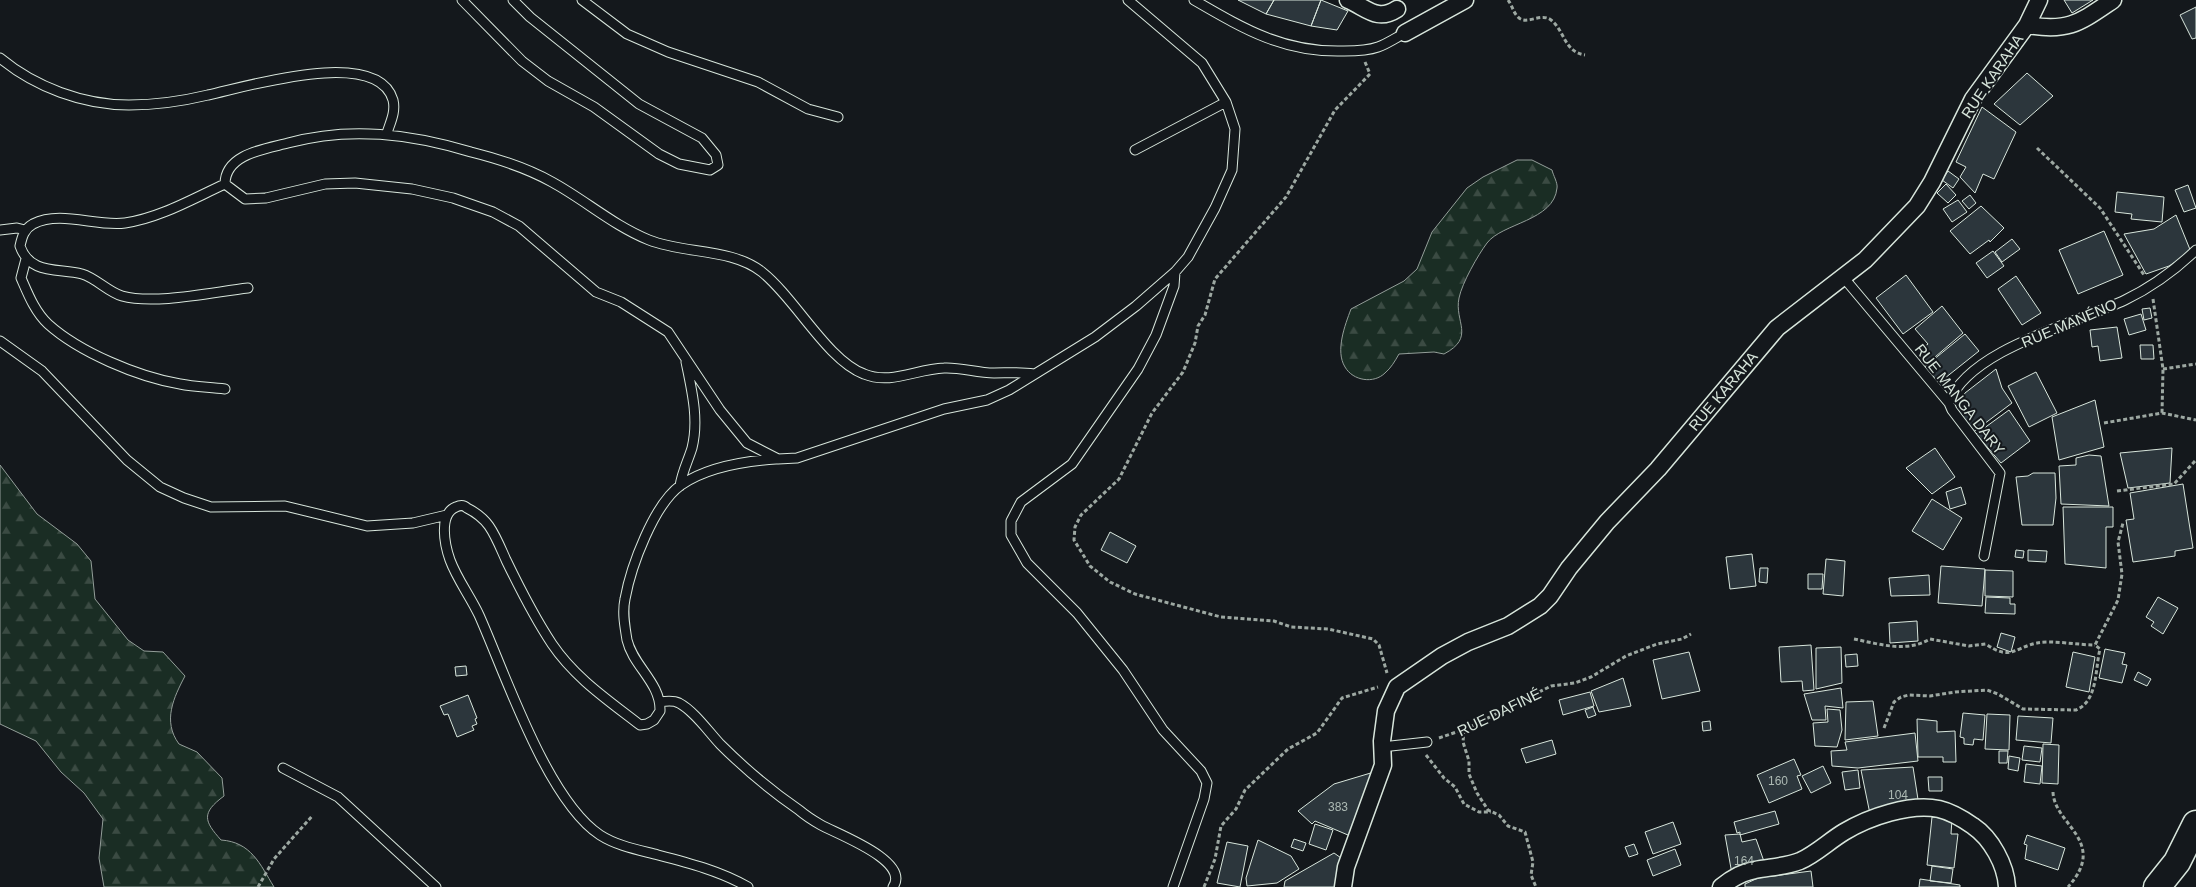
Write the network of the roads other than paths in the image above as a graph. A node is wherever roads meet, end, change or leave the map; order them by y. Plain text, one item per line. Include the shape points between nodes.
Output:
1 (462, 0) edge
2 (512, 0) edge
3 (582, 0) edge
4 (1128, 0) edge
5 (1194, 0) edge
6 (1348, 0) edge
7 (1465, 0) edge
8 (2038, 0) edge
9 (2113, 0) edge
10 (1397, 9) dead end
11 (2027, 25) junction
12 (1405, 33) joint
13 (0, 58) edge
14 (1226, 102) junction
15 (838, 116) dead end
16 (386, 133) junction
17 (1135, 150) dead end
18 (226, 184) junction
19 (0, 230) edge
20 (25, 230) junction
21 (2196, 250) edge
22 (26, 259) junction
23 (1175, 272) junction
24 (1844, 278) junction
25 (248, 288) dead end
26 (0, 341) edge
27 (686, 357) junction
28 (1034, 374) junction
29 (225, 388) dead end
30 (1950, 403) junction
31 (778, 459) junction
32 (680, 486) junction
33 (447, 515) junction
34 (1984, 556) dead end
35 (660, 702) junction
36 (1427, 742) road end
37 (1382, 747) junction
38 (283, 768) dead end
39 (2196, 824) edge
40 (1727, 885) edge
41 (436, 887) edge
42 (748, 887) edge
43 (893, 887) edge
44 (1173, 887) edge
45 (1343, 887) edge
46 (2007, 887) edge
47 (2156, 887) edge

1 - 2 lane via 528,66 594,107 659,154 679,164 710,170 718,165 716,155 702,138 638,104
3 - 15 lane via 627,34 668,52 758,82 808,109
4 - 14 lane via 1202,63
5 - 12 lane via 1281,44 1317,52 1378,47
6 - 10 street via 1378,16
7 - 12 street
8 - 11 street, RUE KARAHA
9 - 11 street via 2084,20 2065,28
11 - 24 street, RUE KARAHA via 1973,99 1917,206
13 - 16 lane via 20,74 56,90 100,103 130,105 191,99 277,79 326,72 354,73 371,77 383,85 392,99 392,120
14 - 17 lane
14 - 23 lane via 1235,129 1232,170 1188,257
16 - 18 lane via 334,133 244,156 232,164 225,175
16 - 28 lane via 434,141 502,160 548,180 649,240 688,251 723,256 761,271 840,359 862,374 881,379 946,368
18 - 20 lane via 155,214 124,223 46,220
18 - 27 lane via 245,199 266,198 326,184 355,183 412,189 453,198 493,212 519,226 596,292 621,302 668,332
19 - 20 lane
20 - 22 lane via 20,246
21 - 30 lane, RUE MANÉNO via 2151,286 2125,300 2045,332 1985,363 1953,394
22 - 25 lane via 41,268 84,274 121,296 150,299
22 - 29 lane via 21,278 33,305 47,323 80,348 179,384
23 - 28 lane via 1095,337
23 - 44 lane via 1174,286 1162,320 1138,369 1072,464 1021,502 1011,521 1011,535 1027,563 1077,613 1123,670 1163,730 1201,771 1207,783
24 - 30 lane, RUE MANGA DARY
24 - 37 street, RUE KARAHA via 1777,328 1658,469 1607,522 1540,606 1508,626 1442,656 1394,685 1386,711
26 - 33 lane via 42,371 126,460 160,487 184,498 211,507 285,506 367,526 413,524
27 - 31 lane via 730,424 747,443
27 - 32 lane via 695,409 692,449 682,469
28 - 31 lane via 987,400 944,409 819,452
30 - 34 lane, RUE MANGA DARY via 2000,472
31 - 32 lane via 752,461 711,471
32 - 35 lane via 662,506 646,536 624,600 628,643
33 - 35 lane via 458,505 465,506 490,527 532,613 552,645 574,672 603,698 640,725 654,720 660,711
33 - 42 lane via 444,542 450,561 480,617 544,760 576,813 600,835 626,846 699,866
35 - 43 lane via 679,703 722,746 800,811 884,860 895,876
36 - 37 lane
37 - 45 street via 1382,765 1346,867
38 - 41 lane via 338,797
39 - 47 main road via 2177,862
40 - 46 street via 1754,870 1800,861 1844,831 1896,811 1939,809 1961,817 1985,833 1999,858

